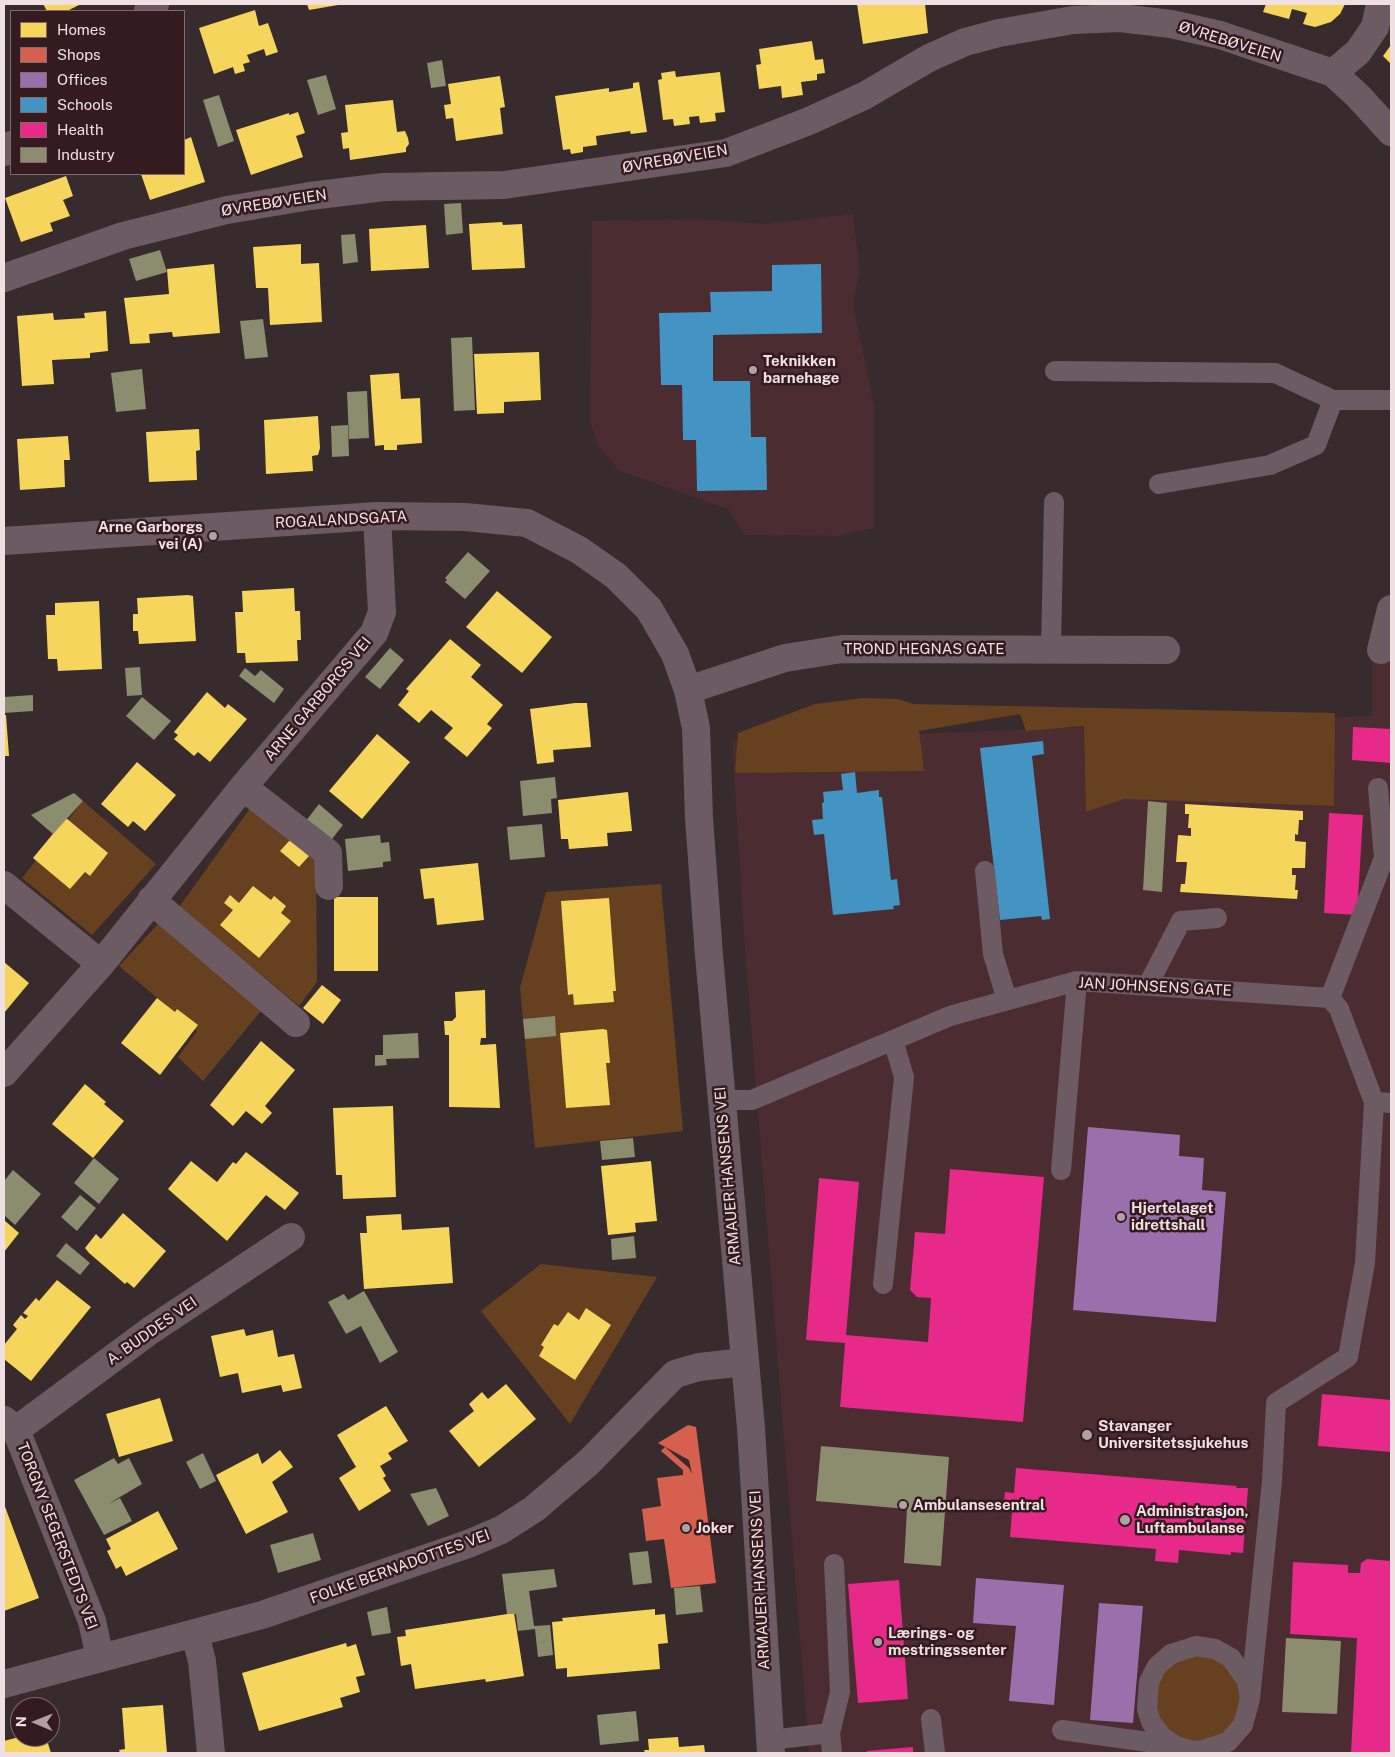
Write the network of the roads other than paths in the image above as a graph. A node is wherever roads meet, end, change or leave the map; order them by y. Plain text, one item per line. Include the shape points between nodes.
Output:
1 (1380, 4) edge
2 (1333, 73) junction
3 (1391, 132) edge
4 (4, 278) edge
5 (1056, 371) dead end
6 (1333, 400) junction
7 (1391, 400) edge
8 (1159, 484) dead end
9 (1054, 502) dead end
10 (377, 516) junction
11 (4, 541) edge
12 (649, 609) joint
13 (1391, 609) edge
14 (1051, 650) junction
15 (1166, 650) dead end
16 (1381, 650) dead end
17 (688, 690) junction
18 (243, 787) junction
19 (1378, 788) dead end
20 (985, 871) dead end
21 (4, 885) edge
22 (329, 886) dead end
23 (151, 900) junction
24 (1217, 918) dead end
25 (100, 964) junction
26 (1078, 982) junction
27 (1148, 985) junction
28 (1330, 998) junction
29 (1007, 1000) junction
30 (296, 1022) dead end
31 (893, 1040) junction
32 (4, 1073) edge
33 (721, 1100) junction
34 (1383, 1102) edge
35 (1061, 1170) dead end
36 (291, 1237) dead end
37 (883, 1284) dead end
38 (745, 1362) junction
39 (10, 1425) edge
40 (834, 1564) dead end
41 (195, 1634) junction
42 (100, 1658) junction
43 (4, 1684) edge
44 (1250, 1699) junction
45 (931, 1719) dead end
46 (1062, 1730) dead end
47 (830, 1733) junction
48 (770, 1746) edge
49 (1176, 1746) junction
50 (211, 1753) edge
51 (832, 1753) edge
52 (936, 1753) edge

1 - 2 street via 1375,28 1358,52
2 - 3 street, ØVREBØVEIEN
2 - 4 street, ØVREBØVEIEN via 1220,35 1171,24 1120,18 1073,20 965,42 929,58 864,96 726,153 504,184 384,187 228,210 123,236
5 - 6 lane via 1274,373
6 - 7 lane
6 - 8 lane via 1316,445 1270,465
9 - 14 lane
10 - 11 street, ROGALANDSGATA
10 - 12 street, ROGALANDSGATA via 465,517 527,523 579,550 616,576
10 - 18 street, ARNE GARBORGS VEI via 382,607 374,633
12 - 17 street, ARMAUER HANSENS VEI via 675,654
13 - 16 street
14 - 15 street, TROND HEGNAS GATE
14 - 17 street, TROND HEGNAS GATE via 842,648 785,658
17 - 33 street, ARMAUER HANSENS VEI via 696,728 699,818
18 - 22 street via 328,853
18 - 23 street, ARNE GARBORGS VEI
19 - 28 lane via 1384,858
20 - 29 lane via 994,954
21 - 25 street
23 - 25 street, ARNE GARBORGS VEI
23 - 30 street
24 - 27 lane via 1180,921
25 - 32 street, ARNE GARBORGS VEI
26 - 27 lane, JAN JOHNSENS GATE
26 - 29 lane, JAN JOHNSENS GATE
26 - 35 lane
27 - 28 lane, JAN JOHNSENS GATE
28 - 34 lane via 1339,1009
29 - 31 lane, JAN JOHNSENS GATE via 950,1016
31 - 33 lane, JAN JOHNSENS GATE via 752,1100
31 - 37 lane via 904,1077
33 - 38 street, ARMAUER HANSENS VEI
34 - 44 lane via 1366,1263 1348,1357 1276,1402 1272,1481
36 - 39 street, A. BUDDES VEI
38 - 41 street, FOLKE BERNADOTTES VEI via 699,1366 675,1374 589,1462 534,1509 501,1530 409,1566
38 - 48 street, ARMAUER HANSENS VEI
39 - 42 street, TORGNY SEGERSTEDTS VEI via 92,1621
40 - 47 lane via 840,1692
41 - 42 street, FOLKE BERNADOTTES VEI
41 - 50 street via 202,1661
42 - 43 street, FOLKE BERNADOTTES VEI
44 - 49 lane via 1243,1725 1228,1742 1193,1751
44 - 49 lane via 1247,1681 1238,1665 1215,1649 1196,1646 1170,1654 1157,1666 1149,1682 1147,1709 1151,1722 1162,1737
45 - 52 lane
46 - 49 lane
47 - 48 lane
47 - 51 lane

